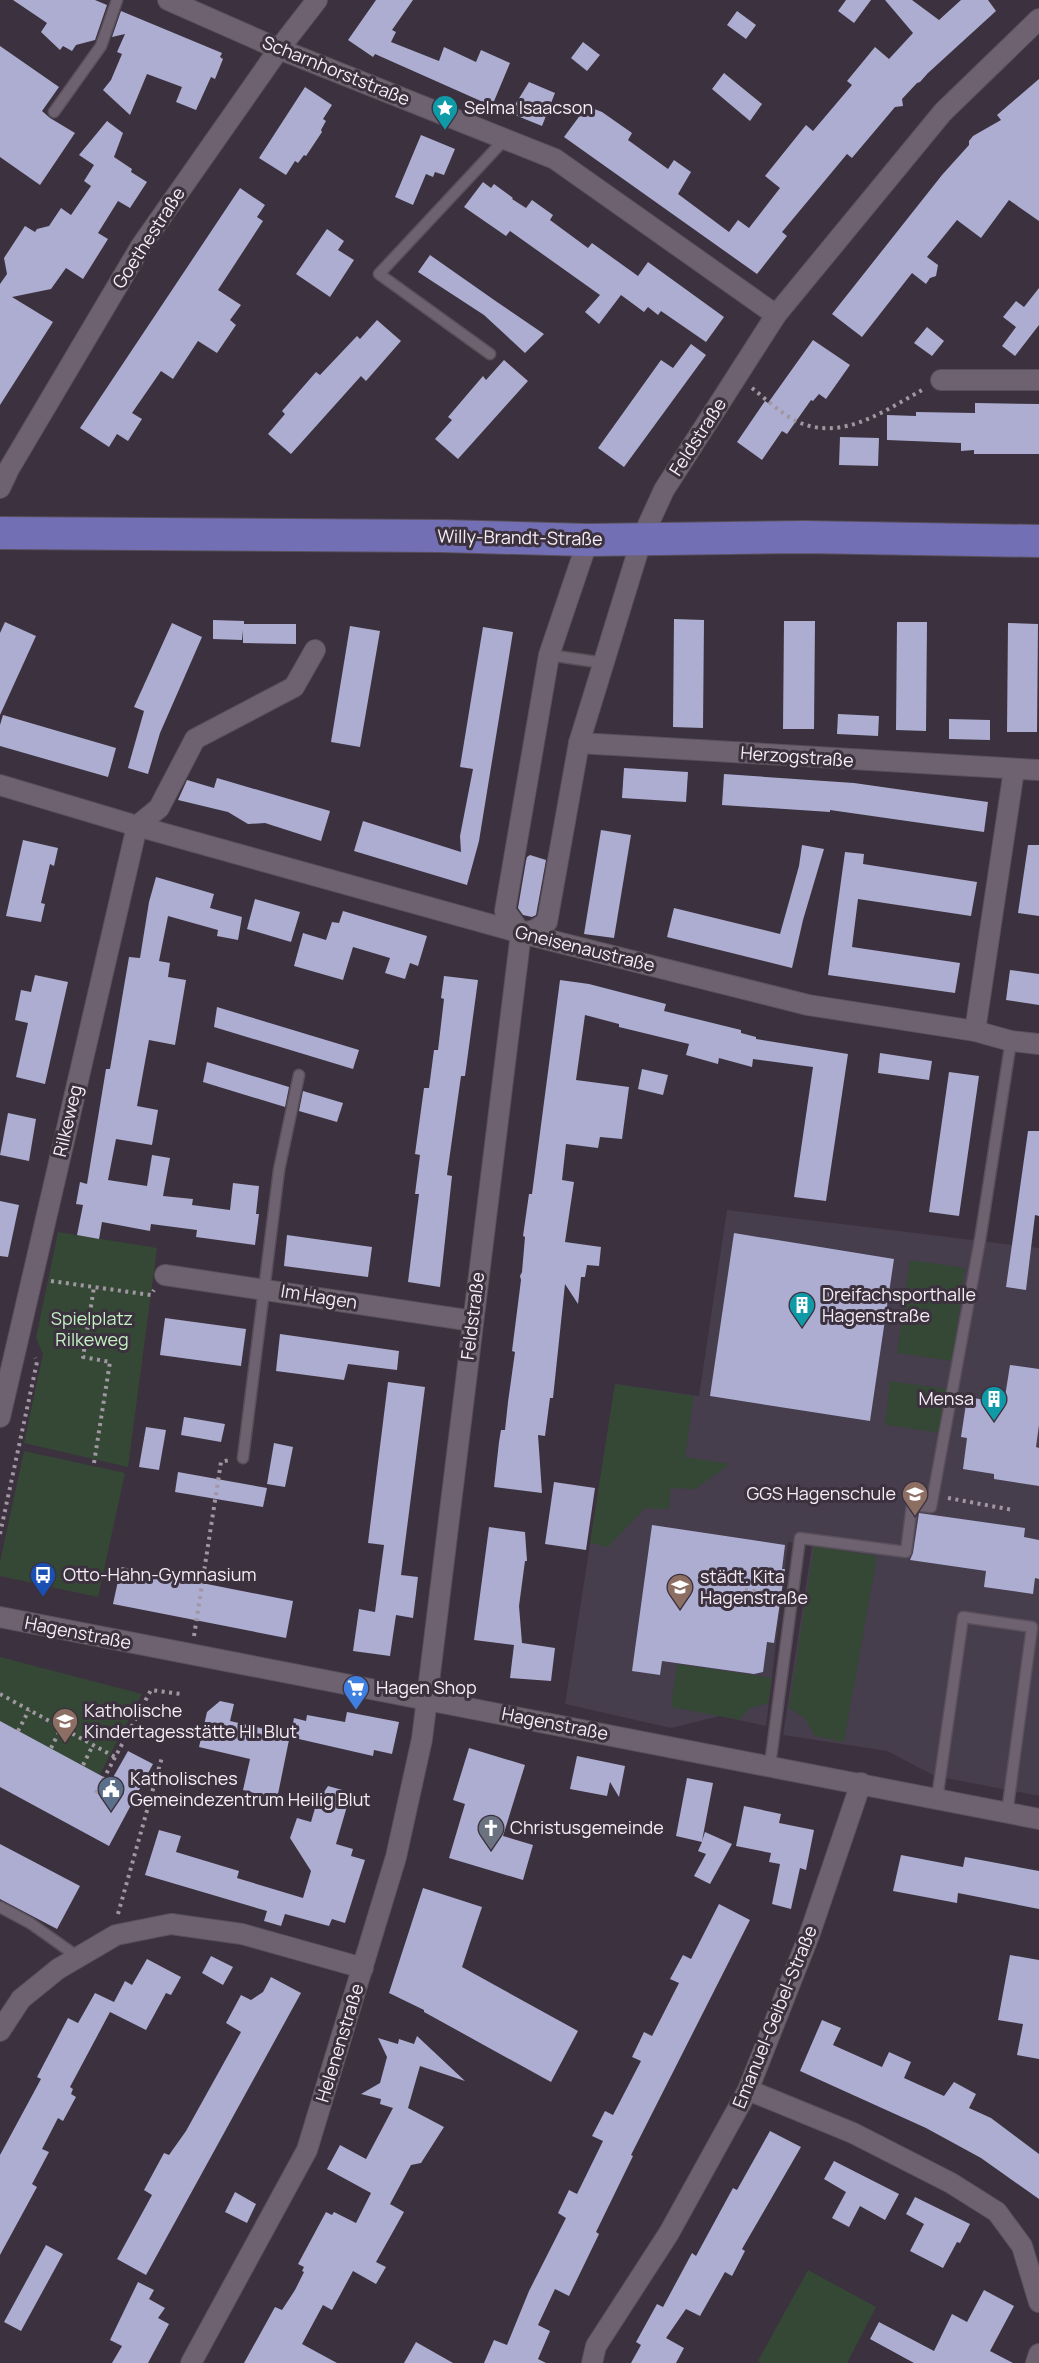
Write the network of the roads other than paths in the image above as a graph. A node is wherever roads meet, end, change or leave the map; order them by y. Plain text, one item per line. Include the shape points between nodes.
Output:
1 (117, 0) edge
2 (168, 0) edge
3 (317, 0) edge
4 (1039, 19) edge
5 (279, 49) junction
6 (54, 112) dead end
7 (505, 139) junction
8 (776, 315) junction
9 (490, 354) dead end
10 (941, 380) road end
11 (1039, 380) edge
12 (0, 488) edge
13 (0, 533) edge
14 (642, 538) junction
15 (588, 540) junction
16 (1039, 541) edge
17 (315, 650) dead end
18 (549, 655) junction
19 (604, 663) junction
20 (579, 743) junction
21 (1014, 770) junction
22 (1039, 770) edge
23 (0, 785) edge
24 (137, 826) junction
25 (521, 933) junction
26 (975, 1031) junction
27 (1011, 1041) junction
28 (1039, 1044) edge
29 (299, 1075) dead end
30 (165, 1275) road end
31 (263, 1289) junction
32 (472, 1321) junction
33 (0, 1417) edge
34 (243, 1458) road end
35 (0, 1617) edge
36 (428, 1700) junction
37 (770, 1765) junction
38 (861, 1783) junction
39 (937, 1798) junction
40 (1007, 1813) junction
41 (1039, 1819) edge
42 (0, 1907) edge
43 (78, 1957) junction
44 (363, 1968) junction
45 (6, 2009) edge
46 (0, 2031) edge
47 (748, 2090) junction
48 (1038, 2290) edge
49 (1039, 2354) edge
50 (191, 2363) edge
51 (592, 2363) edge
52 (1036, 2363) edge

1 - 6 lane via 101,46
2 - 5 street, Scharnhorststraße
3 - 5 street, Goethestraße
4 - 8 street, Feldstraße via 943,112
5 - 7 street, Scharnhorststraße
5 - 12 street, Goethestraße via 141,246
7 - 8 street, Scharnhorststraße via 555,159
7 - 9 lane via 379,274
8 - 14 street, Feldstraße via 664,490
10 - 11 street
13 - 15 main road, Willy-Brandt-Straße
14 - 15 main road, Willy-Brandt-Straße
14 - 16 main road, Willy-Brandt-Straße
14 - 19 street, Feldstraße
15 - 18 street
17 - 24 street via 294,687 195,739 159,808
18 - 19 lane
18 - 25 street via 505,911
19 - 20 street, Feldstraße
20 - 21 street, Herzogstraße
20 - 25 street, Feldstraße via 547,922
21 - 22 street, Herzogstraße
21 - 26 street
23 - 24 street, Gneisenaustraße
24 - 25 street, Gneisenaustraße
24 - 33 street, Rilkeweg
25 - 26 street, Gneisenaustraße via 808,1005
25 - 32 street, Feldstraße
26 - 27 street, Gneisenaustraße
27 - 28 street, Gneisenaustraße
27 - 37 lane via 980,1240 931,1507 912,1505 906,1552 800,1538
29 - 31 lane via 279,1170
30 - 31 street, Im Hagen
31 - 32 street, Im Hagen
31 - 34 lane
32 - 36 street, Feldstraße
35 - 36 street, Hagenstraße
36 - 37 street, Hagenstraße
36 - 44 street, Helenenstraße via 396,1857
37 - 38 street, Hagenstraße
38 - 39 street, Hagenstraße
38 - 47 street, Emanuel-Geibel-Straße via 810,1933
39 - 40 street, Hagenstraße
39 - 40 lane via 963,1617 1032,1627
40 - 41 street, Hagenstraße
42 - 43 lane
43 - 44 street via 116,1935 171,1924 242,1935
43 - 45 street
44 - 50 street, Helenenstraße via 307,2150
45 - 46 street
47 - 48 street via 853,2133 951,2183 997,2212 1022,2246
47 - 51 street, Emanuel-Geibel-Straße via 669,2233 596,2346
49 - 52 street

